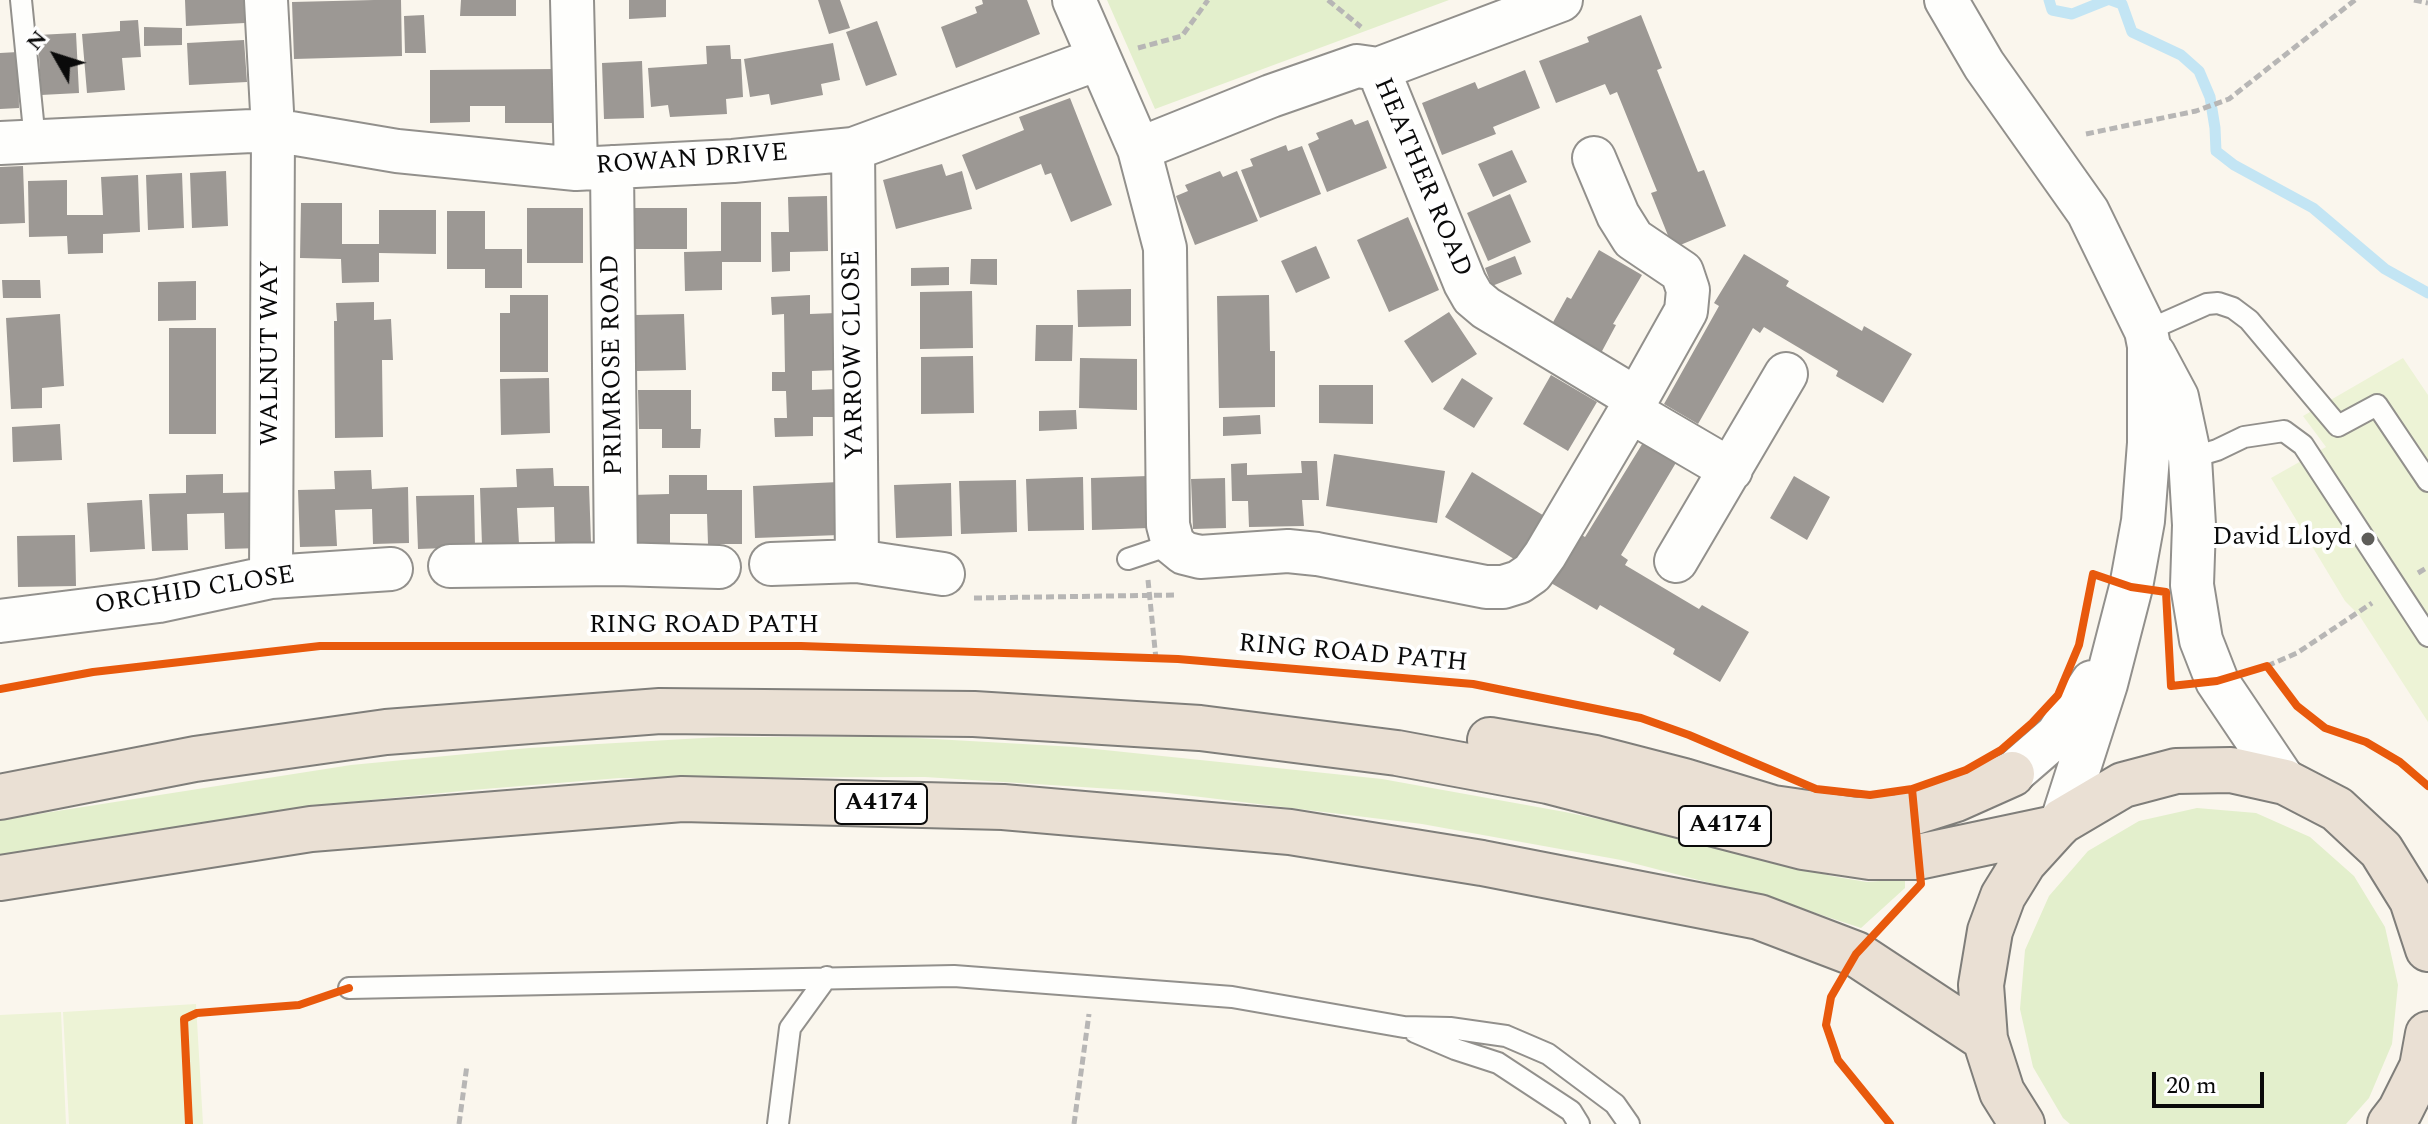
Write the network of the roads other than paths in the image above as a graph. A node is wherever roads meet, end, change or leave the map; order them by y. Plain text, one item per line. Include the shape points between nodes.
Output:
1 (21, 0) edge
2 (266, 0) edge
3 (572, 0) edge
4 (1074, 0) edge
5 (1561, 0) edge
6 (1946, 0) edge
7 (1098, 59) junction
8 (1378, 69) junction
9 (273, 130) junction
10 (18, 142) edge
11 (853, 149) junction
12 (1139, 149) junction
13 (1594, 158) dead end
14 (594, 168) junction
15 (2148, 338) junction
16 (1786, 374) dead end
17 (1633, 405) junction
18 (2190, 458) junction
19 (1731, 470) junction
20 (2428, 481) edge
21 (857, 561) junction
22 (1676, 561) dead end
23 (616, 564) junction
24 (771, 564) dead end
25 (450, 566) dead end
26 (719, 567) dead end
27 (391, 569) dead end
28 (271, 577) junction
29 (953, 586) road end
30 (0, 621) edge
31 (2119, 634) junction
32 (2428, 636) edge
33 (1397, 753) junction
34 (2012, 774) joint
35 (2285, 782) junction
36 (0, 797) edge
37 (2058, 824) junction
38 (2381, 850) junction
39 (0, 878) edge
40 (2428, 902) edge
41 (2428, 949) edge
42 (827, 977) junction
43 (349, 988) dead end
44 (1404, 1027) junction
45 (2428, 1034) edge
46 (1985, 1039) junction
47 (778, 1124) edge
48 (1579, 1124) edge
49 (1629, 1124) edge
50 (2022, 1124) edge
51 (2390, 1124) edge

1 - 10 lane
2 - 9 street
3 - 14 street, PRIMROSE ROAD
4 - 7 street
5 - 8 street
6 - 15 street via 1984,65 2088,212
7 - 11 street, ROWAN DRIVE
7 - 12 street
8 - 12 street, HEATHER ROAD via 1357,66
8 - 17 street, HEATHER ROAD via 1473,297
9 - 10 street, ROWAN DRIVE
9 - 14 street, ROWAN DRIVE via 397,151
9 - 28 street, WALNUT WAY
11 - 14 street, ROWAN DRIVE
11 - 21 street, YARROW CLOSE
12 - 17 street via 1165,248 1168,525 1149,552 1200,557 1288,551 1503,587 1532,573 1545,555
13 - 17 street via 1633,239 1682,272 1688,290 1686,311
14 - 23 street, PRIMROSE ROAD
15 - 18 street via 2177,397
15 - 20 lane via 2207,304 2233,308 2338,426 2377,405
15 - 31 street via 2143,521
16 - 19 street
17 - 19 street, HEATHER ROAD
18 - 32 lane via 2244,437 2284,431 2303,445
18 - 35 street via 2192,585 2201,640 2217,681
19 - 22 street
21 - 24 street
21 - 29 street
23 - 25 street
23 - 26 street
27 - 28 street, ORCHID CLOSE
28 - 30 street, ORCHID CLOSE via 159,601
31 - 34 street via 2057,735
31 - 37 street
33 - 34 highway via 1481,739 1595,758 1773,808 1856,820 1899,817
33 - 36 highway, A4174 via 1200,728 974,714 660,711 386,732 195,759
33 - 37 highway, A4174 via 1548,781 1803,847 1870,857 1918,857
35 - 37 highway, A4174 via 2231,770 2176,771 2123,785
35 - 38 highway, A4174 via 2337,809
37 - 46 highway, A4174 via 2024,862 1990,931 1981,985
38 - 40 highway, A4174
38 - 41 highway, A4174 via 2412,900
39 - 46 highway, A4174 via 311,829 682,799 1003,807 1290,832 1759,917 1856,954
42 - 43 lane
42 - 44 lane via 954,976 1232,997
42 - 47 lane via 790,1028
44 - 48 lane via 1498,1063 1571,1111
44 - 49 lane via 1506,1036 1548,1054 1615,1104
45 - 51 highway via 2422,1067
46 - 50 highway, A4174 via 2002,1092

